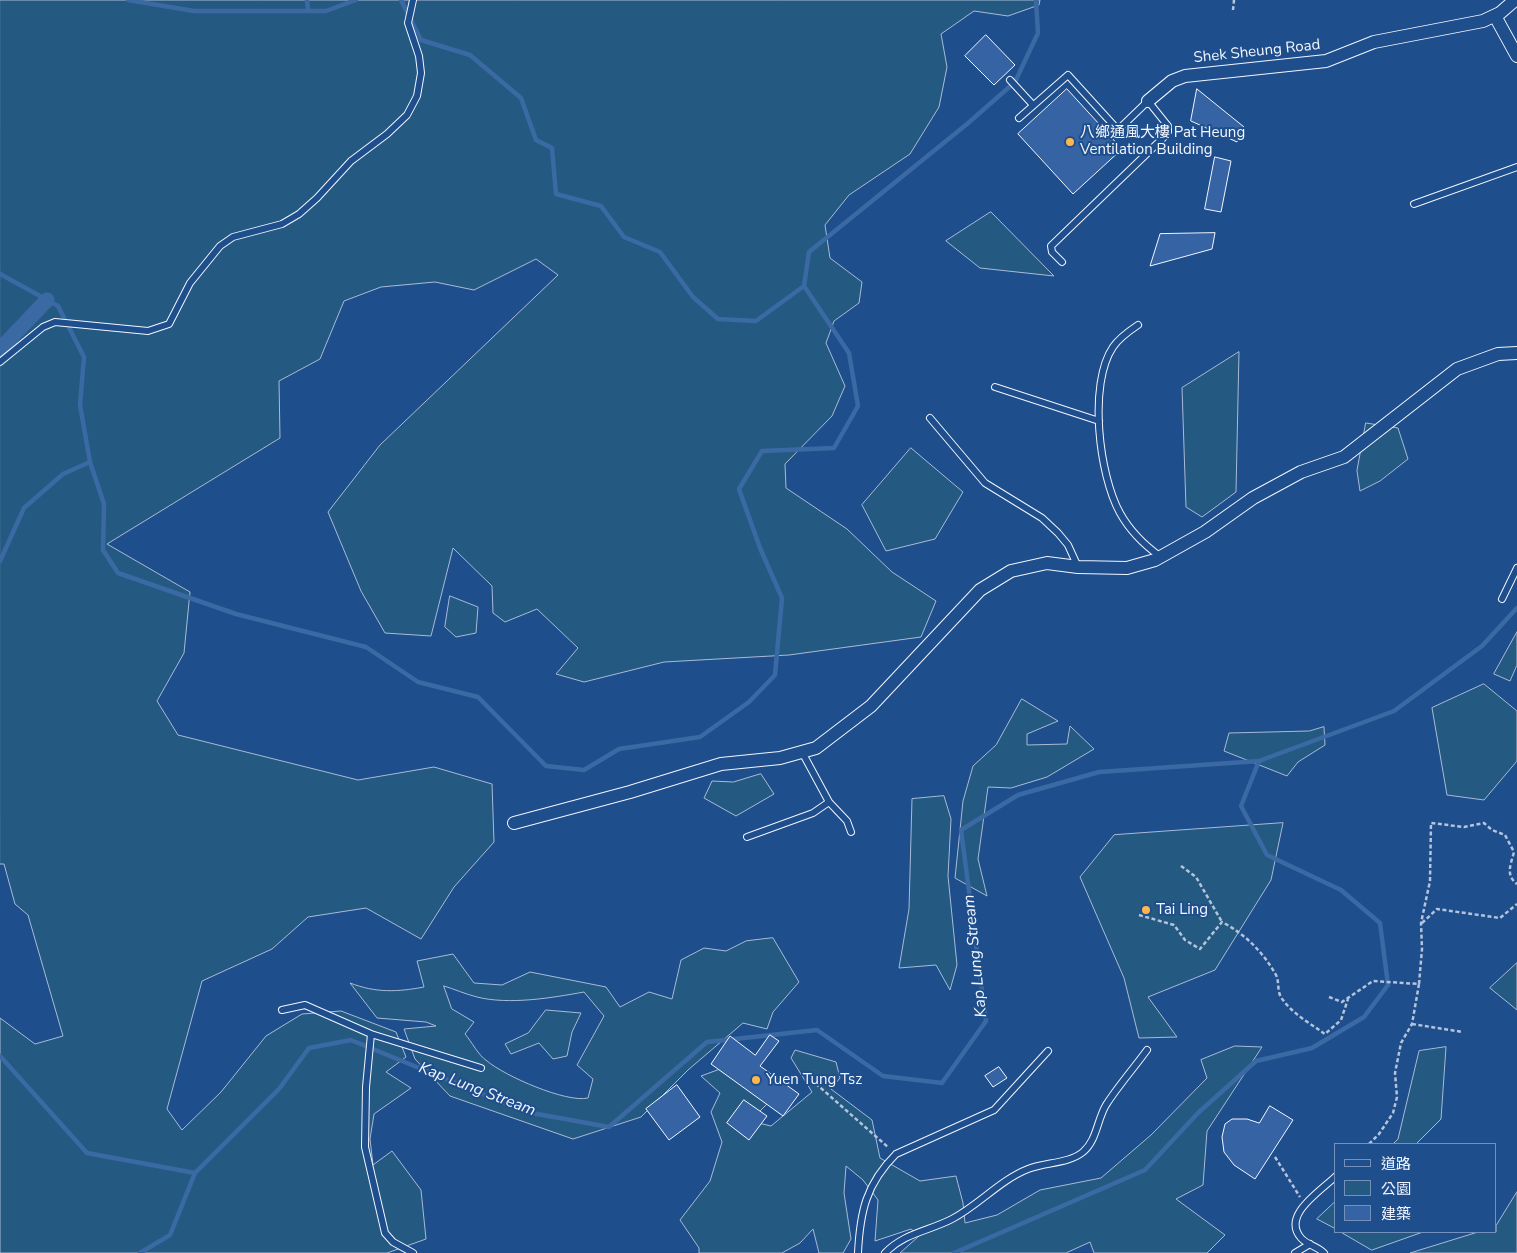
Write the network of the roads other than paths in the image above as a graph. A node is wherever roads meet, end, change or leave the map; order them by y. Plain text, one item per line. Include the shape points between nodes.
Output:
1 (413, 0) edge
2 (1515, 0) edge
3 (1495, 16) junction
4 (1517, 56) edge
5 (1010, 80) dead end
6 (1148, 101) junction
7 (1034, 105) junction
8 (1019, 118) dead end
9 (1517, 167) edge
10 (1414, 204) dead end
11 (1062, 262) dead end
12 (1138, 325) dead end
13 (1517, 353) edge
14 (0, 362) edge
15 (995, 387) dead end
16 (930, 418) dead end
17 (1099, 421) junction
18 (1161, 557) junction
19 (1078, 567) junction
20 (1517, 568) edge
21 (1502, 599) dead end
22 (802, 752) junction
23 (828, 802) junction
24 (514, 823) dead end
25 (851, 832) dead end
26 (747, 837) dead end
27 (282, 1010) dead end
28 (371, 1034) junction
29 (1147, 1050) dead end
30 (1048, 1051) dead end
31 (481, 1068) dead end
32 (1334, 1178) edge
33 (1310, 1244) junction
34 (413, 1253) edge
35 (858, 1253) edge
36 (885, 1253) edge
37 (1295, 1253) edge
38 (1324, 1253) edge

1 - 14 lane via 408,13 408,27 419,56 421,78 411,109 392,131 351,161 299,214 282,224 234,237 220,246 190,283 169,324 161,328 148,331 55,322 42,327
2 - 3 street, Shek Sheung Road
3 - 4 street
3 - 6 street, Shek Sheung Road via 1374,42 1326,61 1185,76 1172,81
5 - 7 lane
6 - 7 lane via 1118,130 1068,75
6 - 11 lane via 1168,126 1168,132 1051,246 1052,252
7 - 8 lane
9 - 10 lane
12 - 17 lane via 1121,338 1106,361
13 - 18 street via 1498,354 1457,369 1344,458 1301,472 1253,498
15 - 17 lane
16 - 19 lane via 985,483 1042,518 1058,533 1068,545
17 - 18 lane via 1105,477 1120,513 1134,534
18 - 19 street via 1127,568
19 - 22 street via 1047,562 1011,571 980,590 871,706 816,748
20 - 21 lane
22 - 23 lane
22 - 24 street via 780,758 721,764 639,790
23 - 25 lane via 847,821
23 - 26 lane via 813,813
27 - 28 lane via 305,1005
28 - 31 lane
28 - 34 lane via 365,1147 384,1233
29 - 36 lane via 1107,1104 1093,1140 1081,1153 1014,1176 951,1220 908,1236
30 - 35 lane via 994,1110 896,1154 884,1167 864,1202
32 - 33 lane via 1298,1212 1295,1228
33 - 37 lane
33 - 38 lane

